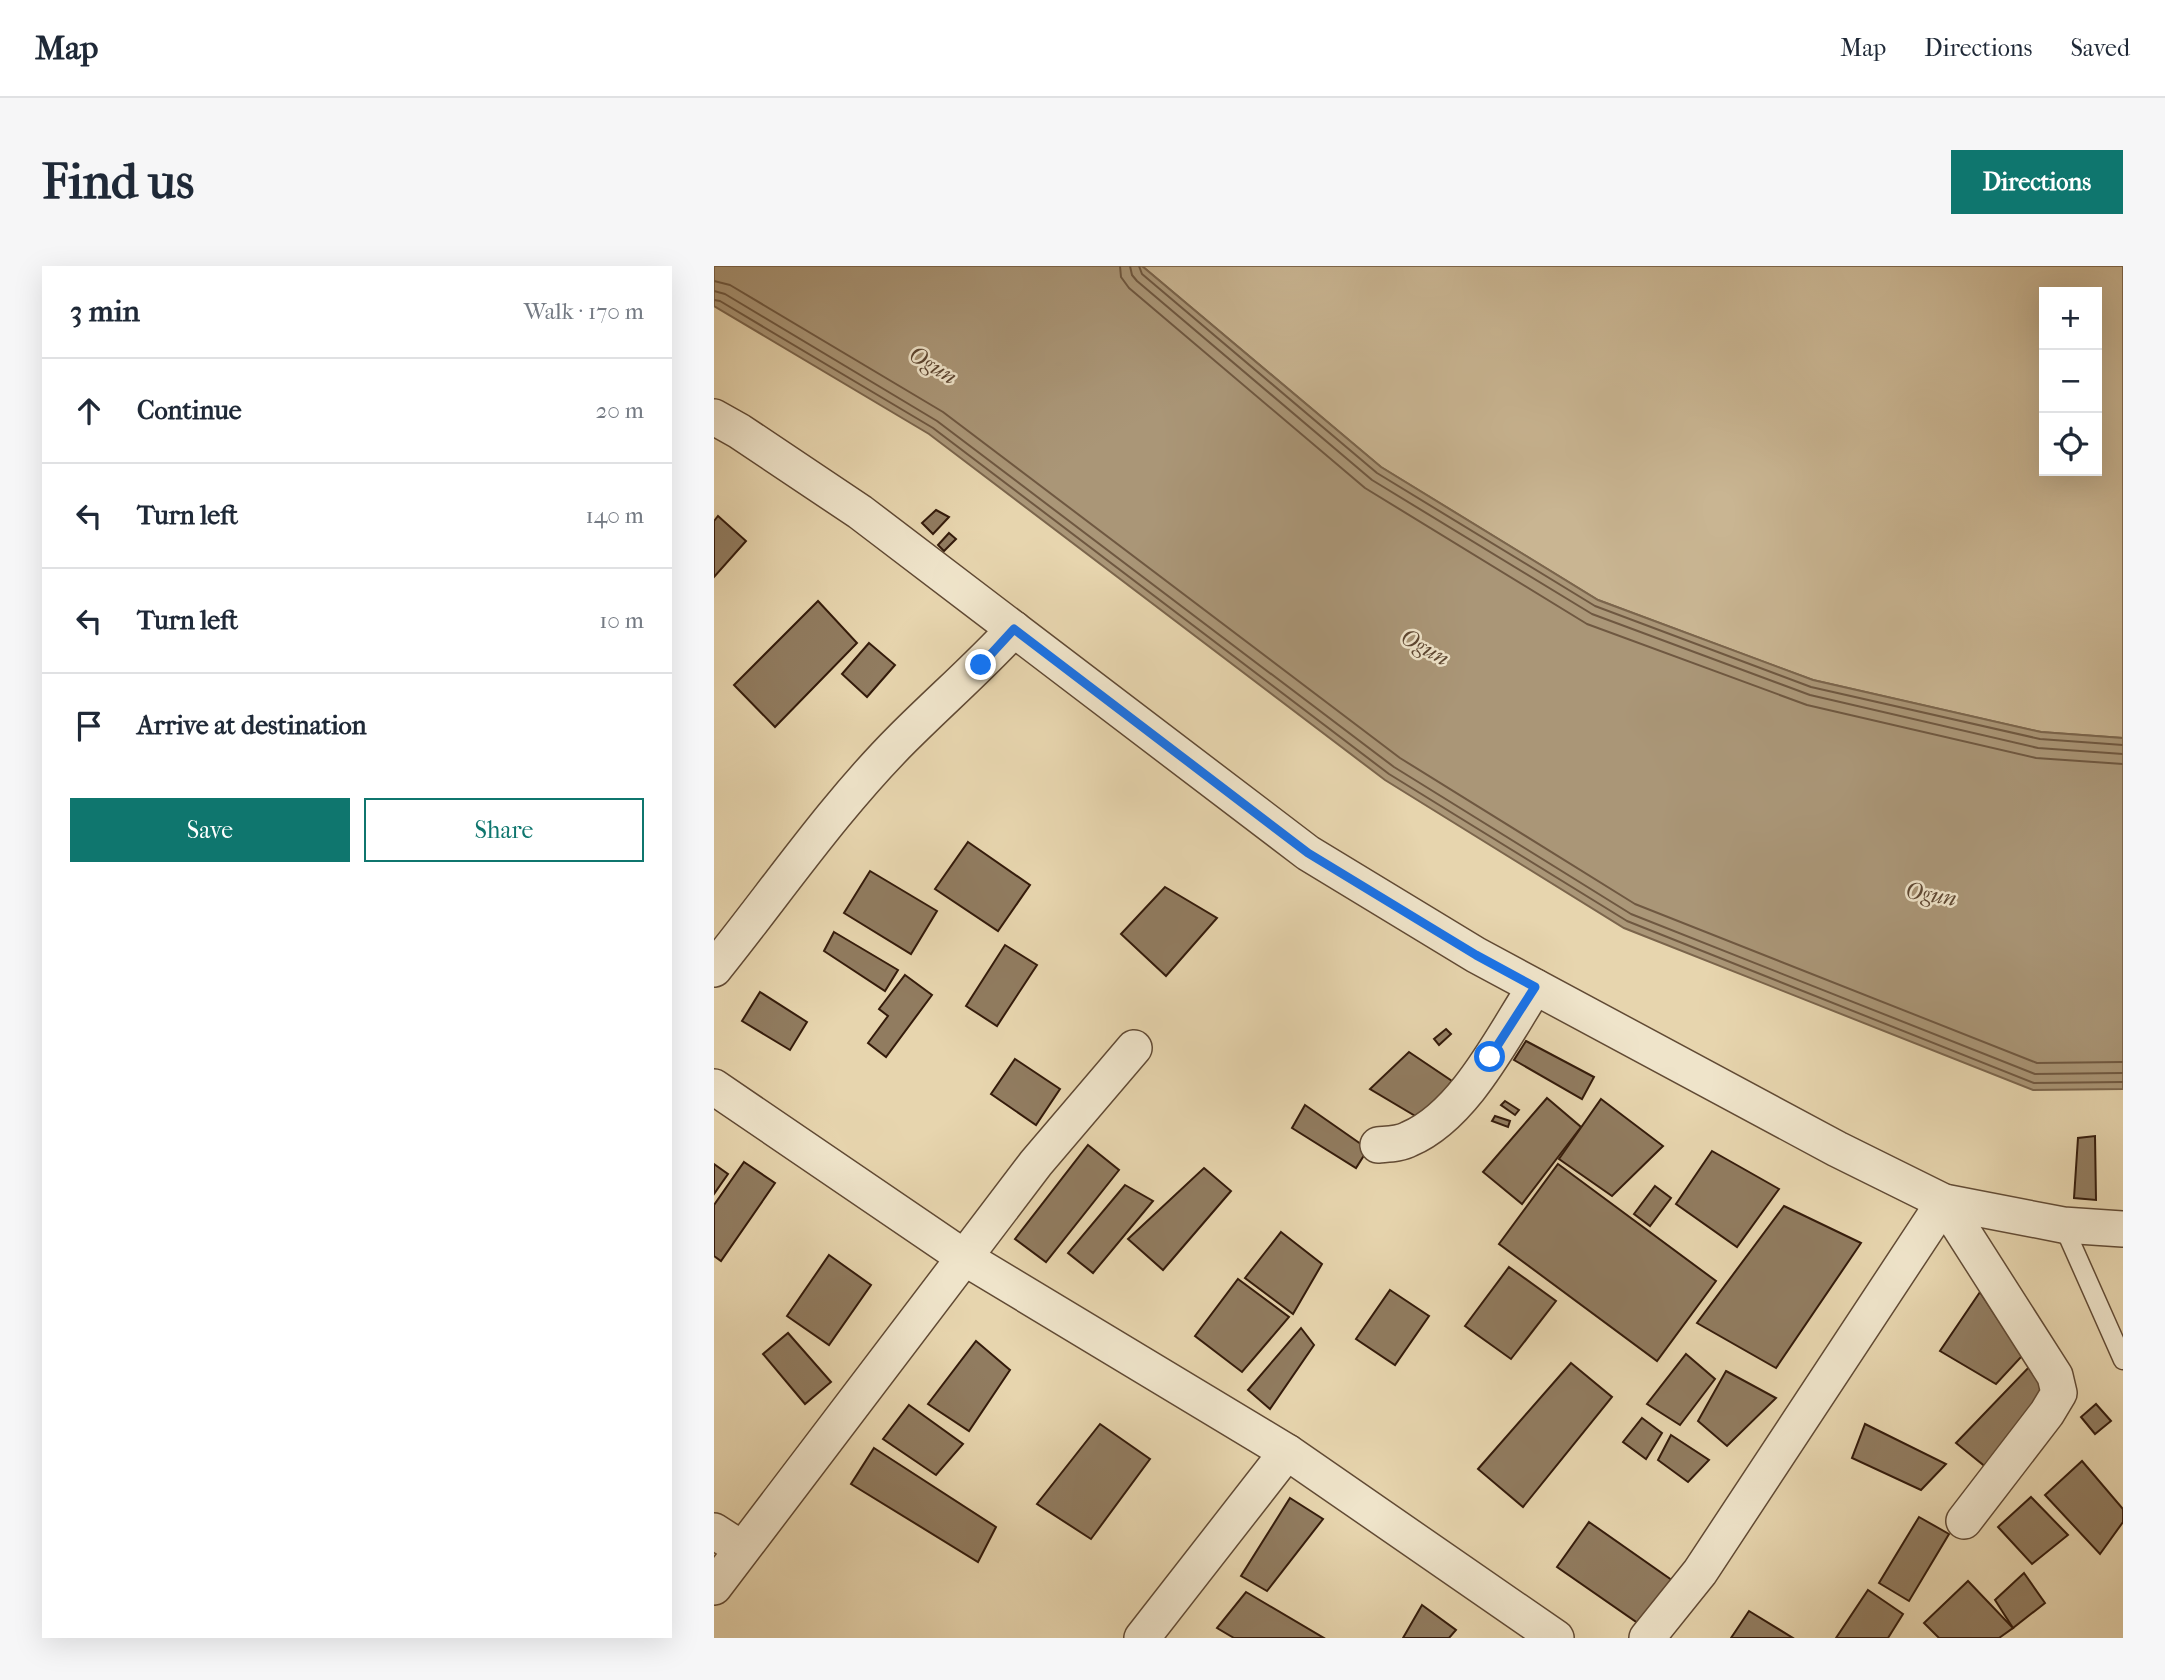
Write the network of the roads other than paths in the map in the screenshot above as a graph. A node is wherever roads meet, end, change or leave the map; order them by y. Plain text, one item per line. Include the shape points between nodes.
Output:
1 (714, 417) edge
2 (1014, 629) junction
3 (714, 969) edge
4 (1535, 987) junction
5 (1134, 1048) dead end
6 (714, 1087) edge
7 (1377, 1145) dead end
8 (1944, 1202) junction
9 (2063, 1225) junction
10 (2123, 1229) edge
11 (965, 1258) junction
12 (2123, 1360) edge
13 (1287, 1452) junction
14 (1964, 1521) dead end
15 (728, 1540) edge
16 (714, 1587) edge
17 (1142, 1638) edge
18 (1556, 1638) edge
19 (1647, 1638) edge

1 - 2 street via 860,512
2 - 3 street via 903,738 831,820
2 - 4 street via 1308,853
4 - 7 street via 1467,1091 1446,1114 1406,1141
4 - 8 street
5 - 11 street via 1036,1163
6 - 11 street
8 - 9 street
8 - 14 street via 2055,1376 2059,1393
8 - 19 street via 1700,1572
9 - 10 street
9 - 12 lane
11 - 13 street
11 - 15 street
13 - 17 street
13 - 18 street
15 - 16 street

